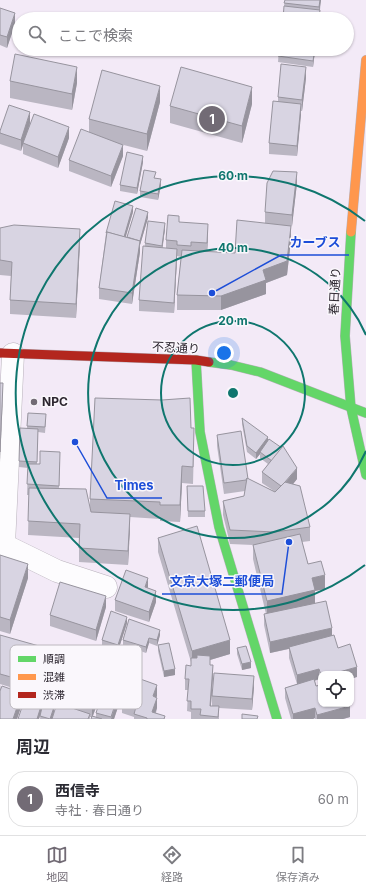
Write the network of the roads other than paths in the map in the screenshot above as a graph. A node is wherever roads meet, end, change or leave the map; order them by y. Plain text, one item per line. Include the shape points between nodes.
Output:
1 (366, 60) edge
2 (6, 353) edge
3 (196, 360) junction
4 (351, 408) junction
5 (366, 413) edge
6 (366, 475) edge
7 (106, 586) dead end
8 (276, 719) edge

1 - 4 main road, 春日通り via 344,336
2 - 3 main road, 不忍通り
2 - 7 street via 4,545 57,571
3 - 4 main road, 不忍通り via 260,372
3 - 8 main road via 200,432 219,527
4 - 5 main road, 不忍通り
4 - 6 main road, 春日通り

